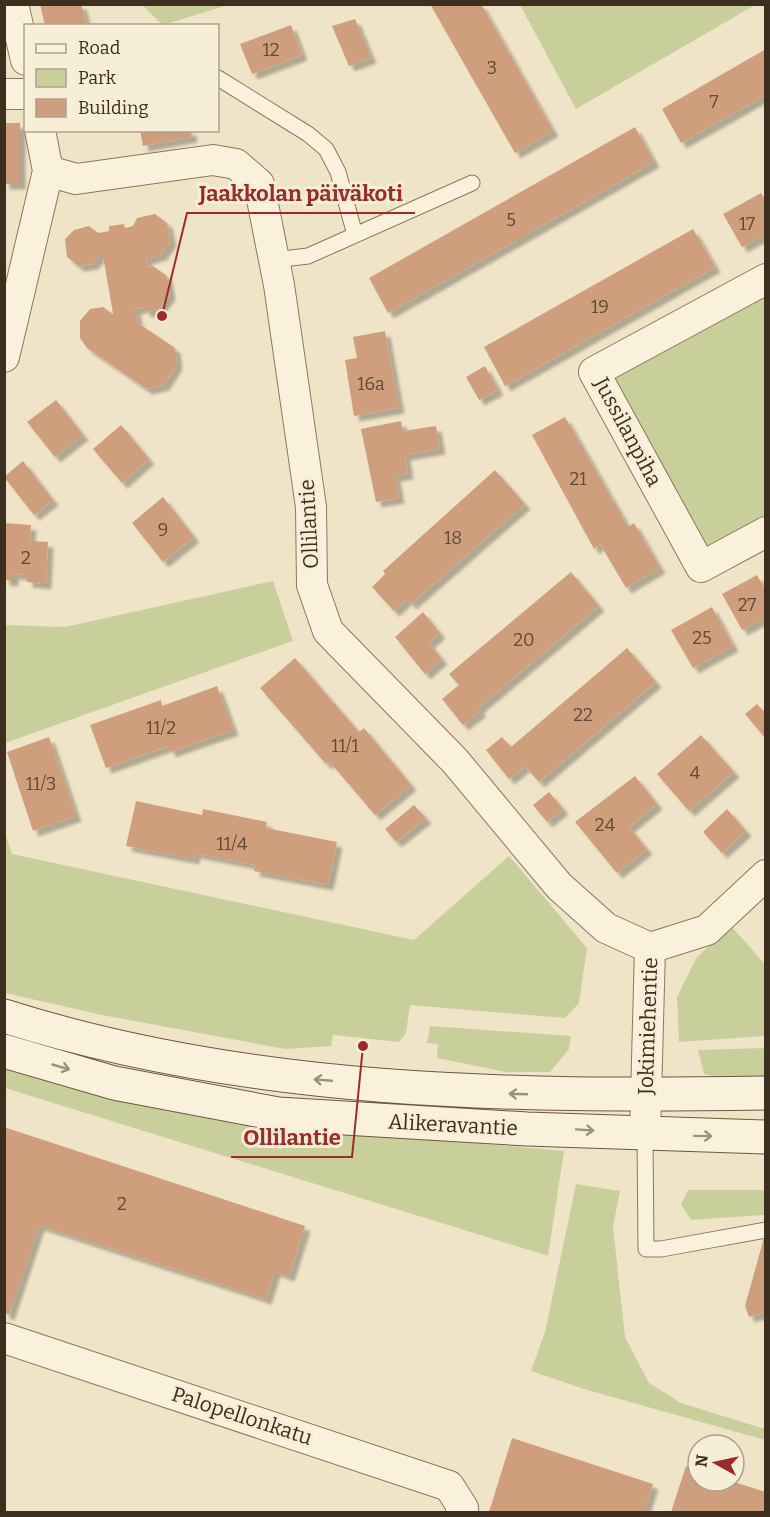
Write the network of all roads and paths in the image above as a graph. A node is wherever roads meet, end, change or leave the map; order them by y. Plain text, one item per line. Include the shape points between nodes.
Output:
1 (13, 4) edge
2 (24, 51) edge
3 (219, 79) edge
4 (4, 94) edge
5 (24, 94) edge
6 (40, 132) edge
7 (48, 171) junction
8 (472, 183) dead end
9 (355, 235) junction
10 (274, 260) junction
11 (765, 279) edge
12 (4, 357) edge
13 (765, 532) edge
14 (765, 875) edge
15 (650, 948) junction
16 (4, 1016) edge
17 (4, 1051) edge
18 (765, 1093) edge
19 (645, 1095) junction
20 (645, 1135) junction
21 (765, 1137) edge
22 (765, 1230) edge
23 (4, 1338) edge
24 (461, 1512) edge

1 - 2 street
3 - 9 lane via 326,149 338,172
4 - 5 street
6 - 7 street
7 - 10 street, Ollilantie via 76,178 213,160 236,164 259,184
7 - 12 street
8 - 9 lane
9 - 10 lane via 308,256
10 - 15 street, Ollilantie via 311,507 312,585 328,631 455,761 559,885 606,928
11 - 13 street, Jussilanpiha via 594,372 701,567
14 - 15 street, Jokimiehentie via 707,930
15 - 19 street, Jokimiehentie
19 -> 16 main road, Alikeravantie via 447,1090 284,1076 122,1048
17 -> 20 main road, Alikeravantie via 114,1083 278,1114
18 - 19 main road, Alikeravantie
19 - 20 street, Jokimiehentie
20 -> 21 main road, Alikeravantie
20 - 22 lane via 646,1249
23 - 24 street, Palopellonkatu via 448,1486 463,1508

